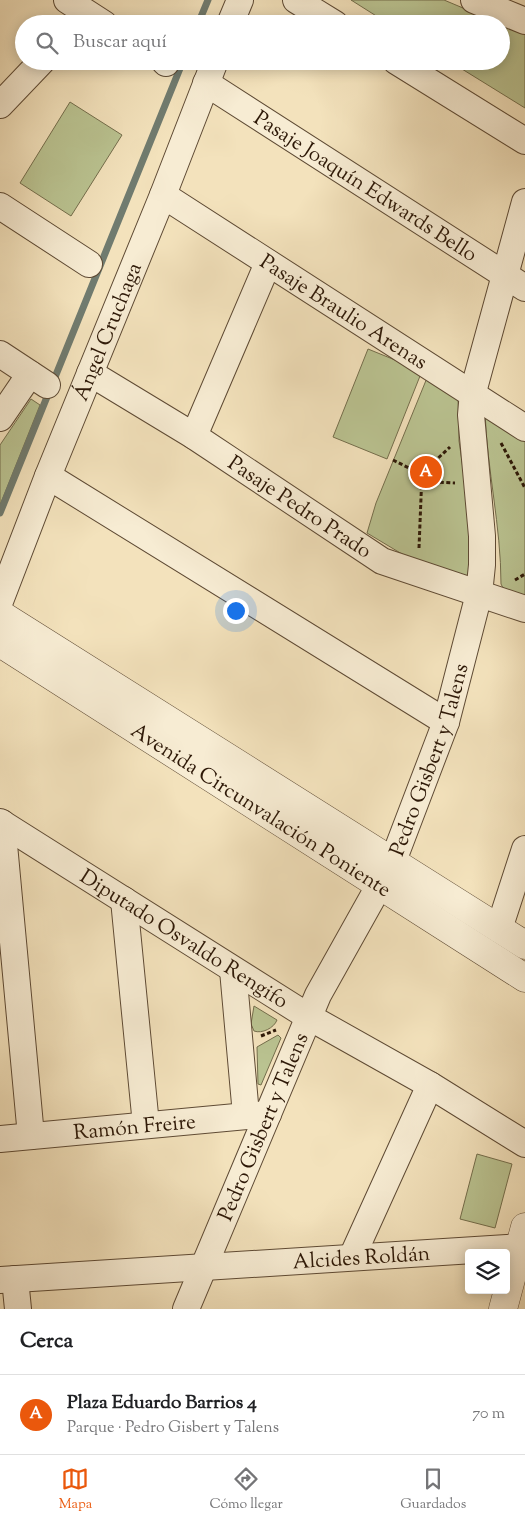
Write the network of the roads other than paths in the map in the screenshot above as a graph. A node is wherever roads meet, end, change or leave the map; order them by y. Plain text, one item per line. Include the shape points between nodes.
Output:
1 (240, 0) edge
2 (296, 0) edge
3 (474, 0) edge
4 (234, 15) edge
5 (320, 15) edge
6 (525, 21) edge
7 (33, 70) edge
8 (411, 70) edge
9 (211, 72) edge
10 (0, 105) edge
11 (525, 141) edge
12 (163, 195) junction
13 (525, 202) edge
14 (0, 206) edge
15 (268, 263) junction
16 (89, 264) dead end
17 (515, 282) edge
18 (0, 354) edge
19 (90, 373) junction
20 (473, 392) junction
21 (0, 418) edge
22 (525, 428) edge
23 (194, 436) junction
24 (48, 476) junction
25 (479, 594) junction
26 (0, 601) edge
27 (525, 609) edge
28 (0, 614) edge
29 (0, 636) edge
30 (446, 722) junction
31 (1, 822) edge
32 (525, 849) edge
33 (386, 873) junction
34 (124, 900) junction
35 (499, 929) junction
36 (525, 945) edge
37 (233, 970) junction
38 (525, 978) edge
39 (308, 1017) junction
40 (430, 1085) junction
41 (257, 1114) junction
42 (146, 1125) junction
43 (31, 1136) junction
44 (0, 1139) edge
45 (525, 1144) edge
46 (523, 1237) edge
47 (352, 1257) junction
48 (204, 1266) junction
49 (8, 1280) edge
50 (18, 1309) edge
51 (186, 1309) edge
52 (503, 1309) edge

1 - 4 street
2 - 5 street
3 - 6 street
7 - 10 street
8 - 11 street
9 - 12 street, Ángel Cruchaga
9 - 17 street, Pasaje Joaquín Edwards Bello
12 - 15 street, Pasaje Braulio Arenas
12 - 19 street, Ángel Cruchaga
13 - 17 street, Pedro Gisbert y Talens
14 - 16 street
15 - 20 street, Pasaje Braulio Arenas
15 - 23 street
17 - 20 street, Pedro Gisbert y Talens
18 - 21 street via 39,380
19 - 23 street, Pasaje Pedro Prado
19 - 24 street, Ángel Cruchaga
20 - 22 street, Pasaje Braulio Arenas
20 - 25 street, Pedro Gisbert y Talens via 472,434 482,544
23 - 25 street, Pasaje Pedro Prado via 382,561
24 - 26 street, Ángel Cruchaga
24 - 30 street
25 - 27 street, Pasaje Pedro Prado
25 - 30 street, Pedro Gisbert y Talens
28 - 33 street, Avenida Circunvalación Poniente
29 - 33 street, Avenida Circunvalación Poniente via 8,648
30 - 33 street, Pedro Gisbert y Talens
31 - 34 street, Diputado Osvaldo Rengifo
31 - 43 street
32 - 35 street
33 - 35 street, Avenida Circunvalación Poniente
33 - 38 street, Avenida Circunvalación Poniente
33 - 39 street, Pedro Gisbert y Talens
34 - 37 street, Diputado Osvaldo Rengifo
34 - 42 street
35 - 36 street, Avenida Circunvalación Poniente
37 - 39 street, Diputado Osvaldo Rengifo
37 - 41 street via 240,1045
39 - 40 street, Diputado Osvaldo Rengifo
39 - 41 street, Pedro Gisbert y Talens
40 - 45 street, Diputado Osvaldo Rengifo
40 - 47 street
41 - 42 street, Ramón Freire
41 - 48 street, Pedro Gisbert y Talens
42 - 43 street, Ramón Freire
43 - 44 street, Ramón Freire
46 - 47 street, Alcides Roldán
46 - 52 street
47 - 48 street, Alcides Roldán
48 - 49 street, Alcides Roldán
48 - 51 street, Pedro Gisbert y Talens
49 - 50 street

